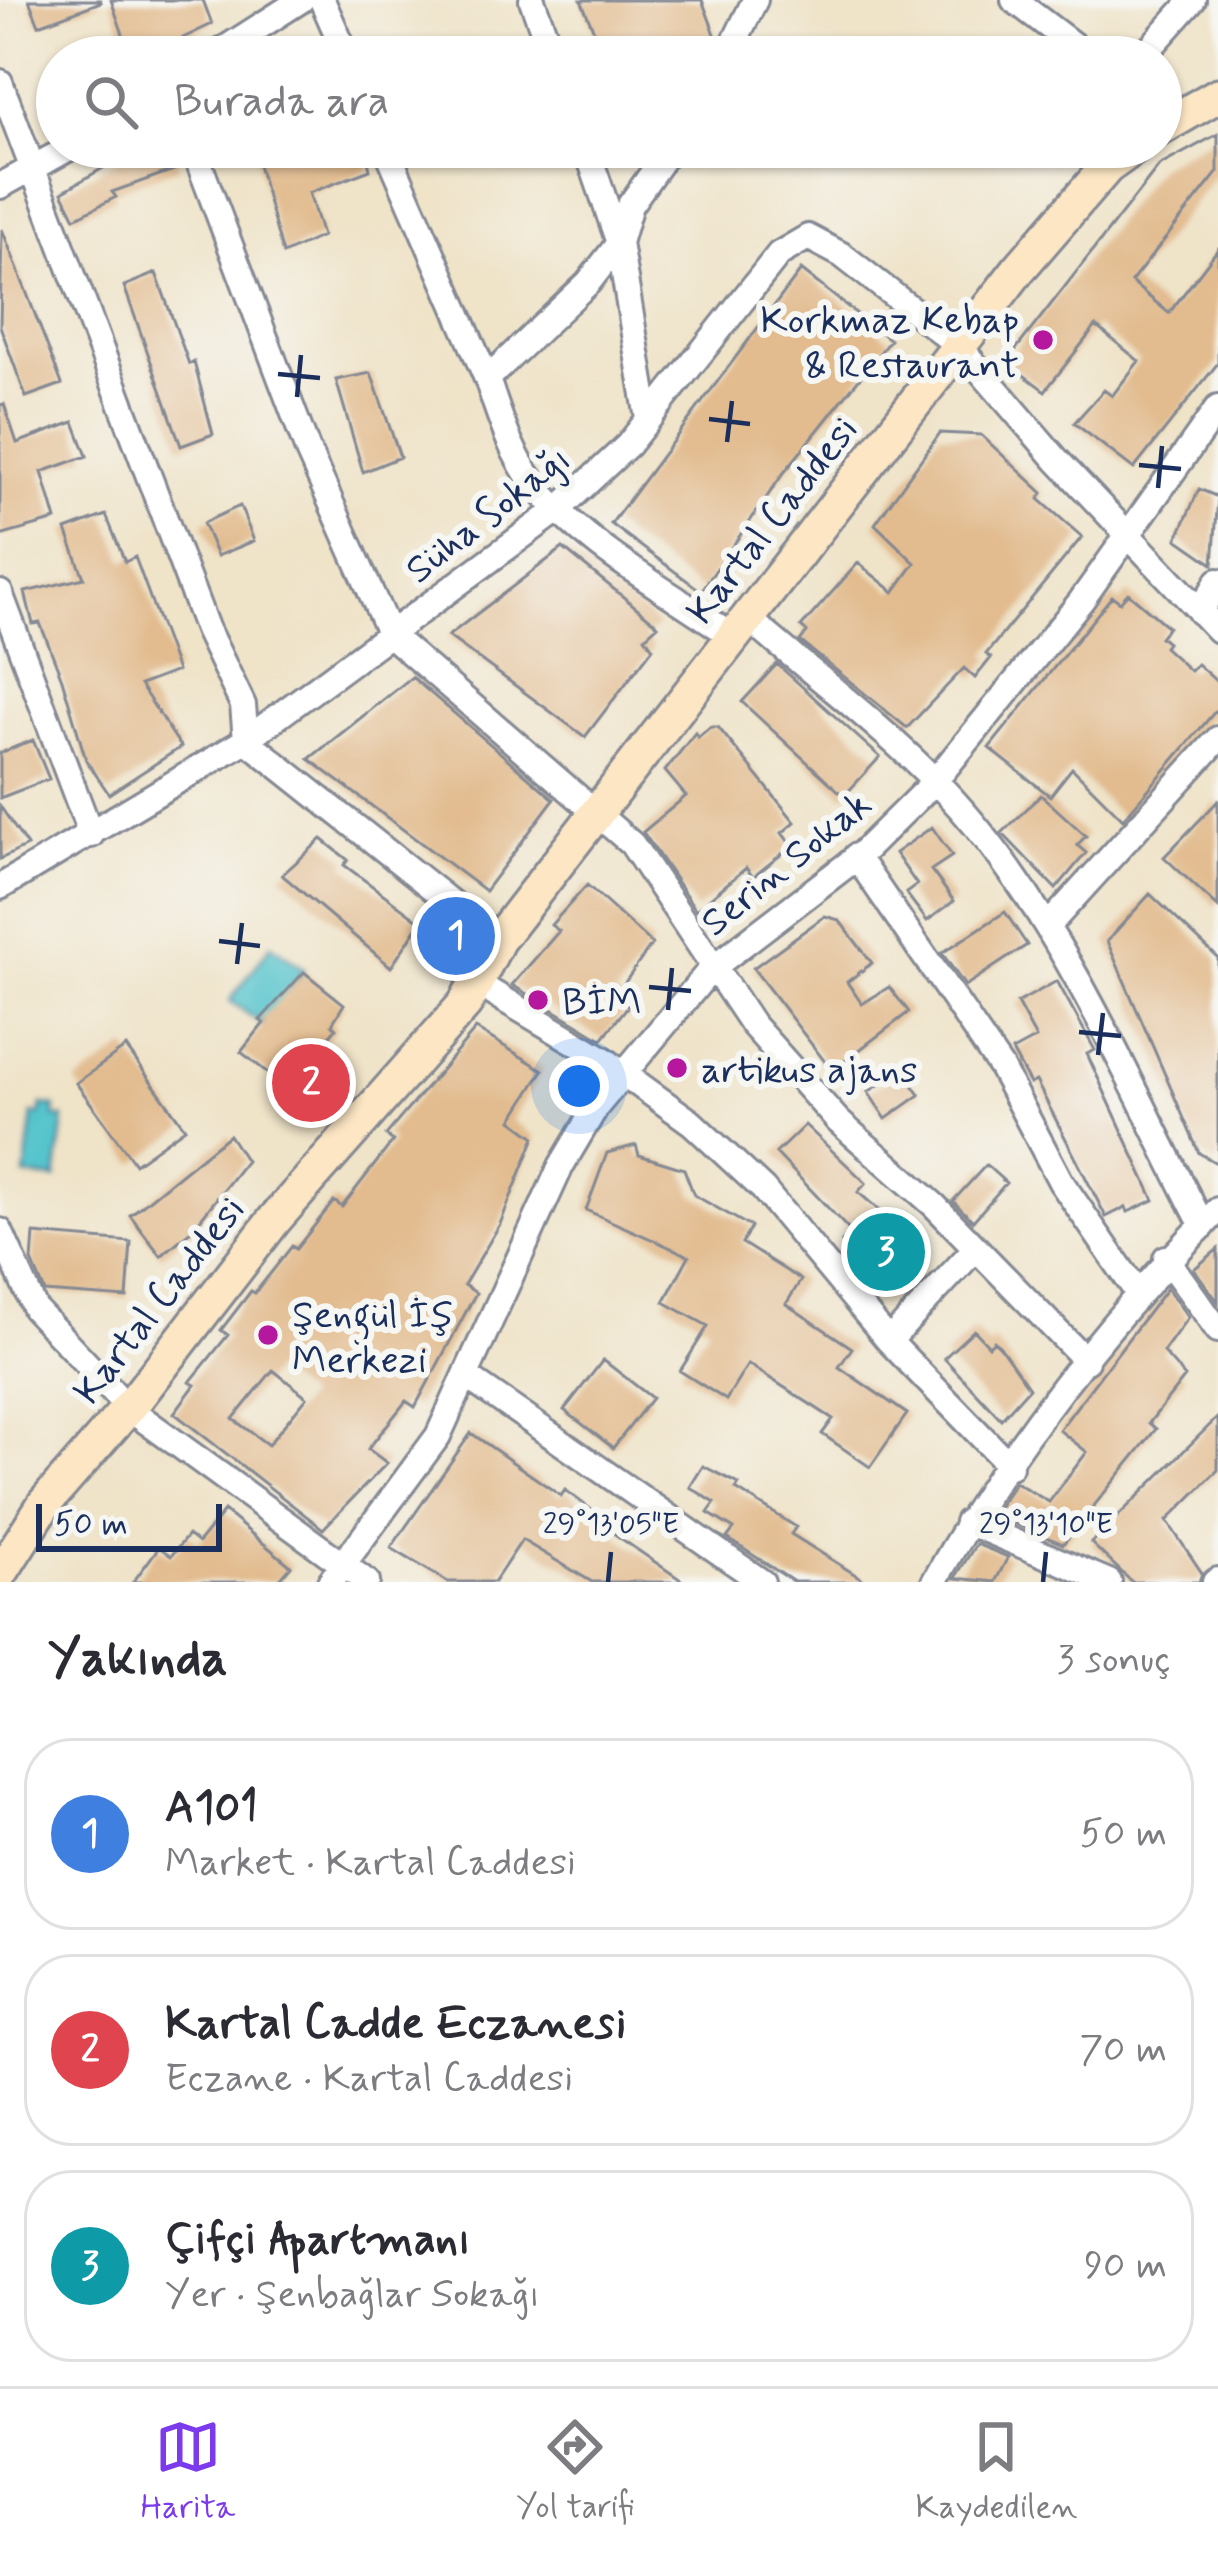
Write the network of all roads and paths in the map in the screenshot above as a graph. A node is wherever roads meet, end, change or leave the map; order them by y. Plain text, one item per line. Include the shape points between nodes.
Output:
1 (301, 0) edge
2 (322, 0) edge
3 (532, 0) edge
4 (755, 0) edge
5 (1193, 0) edge
6 (1015, 1) edge
7 (245, 36) edge
8 (338, 36) edge
9 (545, 36) edge
10 (737, 36) edge
11 (1061, 36) edge
12 (1161, 36) edge
13 (0, 82) edge
14 (1218, 95) edge
15 (1182, 116) edge
16 (39, 168) edge
17 (202, 168) edge
18 (395, 168) edge
19 (593, 168) edge
20 (656, 168) edge
21 (1106, 168) edge
22 (31, 173) junction
23 (0, 187) edge
24 (619, 243) junction
25 (959, 346) junction
26 (487, 379) junction
27 (1218, 408) edge
28 (648, 418) junction
29 (559, 509) junction
30 (1127, 529) junction
31 (1218, 581) edge
32 (0, 593) edge
33 (1209, 621) edge
34 (740, 627) junction
35 (390, 635) junction
36 (1218, 739) edge
37 (246, 740) junction
38 (935, 781) junction
39 (595, 814) junction
40 (91, 835) junction
41 (856, 856) junction
42 (0, 887) edge
43 (1047, 927) junction
44 (488, 960) junction
45 (711, 969) junction
46 (627, 1076) junction
47 (1210, 1218) edge
48 (0, 1231) edge
49 (975, 1249) junction
50 (1166, 1258) junction
51 (1137, 1292) junction
52 (1218, 1330) edge
53 (889, 1341) junction
54 (1086, 1361) junction
55 (466, 1376) junction
56 (128, 1408) junction
57 (1010, 1466) junction
58 (967, 1522) junction
59 (0, 1574) edge
60 (337, 1574) edge
61 (367, 1582) edge
62 (762, 1582) edge
63 (934, 1582) edge
64 (1109, 1582) edge

1 - 7 street
2 - 8 street
3 - 9 street
4 - 10 street
5 - 12 street
6 - 11 street
13 - 22 street
14 - 15 main road
16 - 22 street
17 - 35 street via 308,452
18 - 26 street
19 - 24 street
20 - 24 street via 630,205
21 - 25 main road, Kartal Caddesi
22 - 23 street
22 - 37 street via 243,705
24 - 26 street
24 - 28 street
25 - 28 street, Süha Sokağı via 808,237 778,254
25 - 30 street
25 - 34 main road, Kartal Caddesi
26 - 29 street via 510,443
27 - 30 street, Serin Sokak
28 - 29 street, Süha Sokağı
29 - 34 street
29 - 35 street, Süha Sokağı
30 - 33 street
30 - 38 street, Serin Sokak via 1081,601
31 - 33 street
32 - 40 street
34 - 38 street
34 - 39 main road, Kartal Caddesi
35 - 37 street, Süha Sokağı
35 - 39 street
36 - 43 street
37 - 40 street, Süha Sokağı
37 - 44 street
38 - 41 street, Serin Sokak
38 - 43 street
39 - 44 main road, Kartal Caddesi
39 - 45 street via 632,844
40 - 42 street, Süha Sokağı
41 - 45 street, Serin Sokak
41 - 51 street via 1001,1068 1061,1182
43 - 47 street
44 - 46 street
44 - 56 main road, Kartal Caddesi via 446,992 391,1082
45 - 46 street, Serin Sokak
45 - 49 street via 838,1121
46 - 53 street via 763,1189
46 - 55 street, Serin Sokak via 596,1108 561,1166
47 - 50 street
48 - 56 street via 35,1309
49 - 53 street
49 - 54 street
50 - 51 street
50 - 52 street
51 - 54 street
53 - 57 street
54 - 57 street
55 - 60 street, Serin Sokak via 438,1436
55 - 62 street
56 - 59 main road, Kartal Caddesi via 45,1504
56 - 60 street
57 - 58 street
58 - 63 street
58 - 64 street
60 - 61 street

